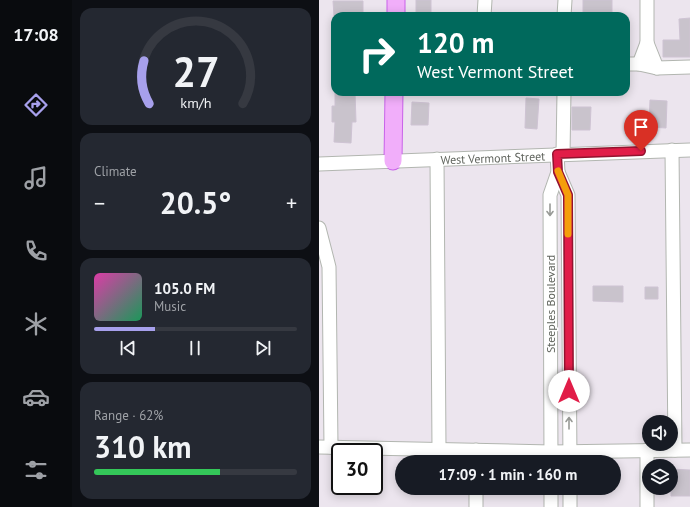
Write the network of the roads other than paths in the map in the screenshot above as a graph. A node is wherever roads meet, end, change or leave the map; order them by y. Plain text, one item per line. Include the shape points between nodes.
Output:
1 (396, 0) edge
2 (485, 0) edge
3 (565, 0) edge
4 (647, 0) edge
5 (396, 12) edge
6 (484, 12) edge
7 (565, 12) edge
8 (647, 43) junction
9 (632, 64) edge
10 (657, 68) junction
11 (690, 68) edge
12 (394, 96) edge
13 (564, 96) edge
14 (672, 150) junction
15 (690, 150) edge
16 (560, 154) junction
17 (437, 159) junction
18 (393, 161) junction
19 (319, 164) edge
20 (558, 172) junction
21 (319, 228) edge
22 (675, 415) edge
23 (325, 447) edge
24 (439, 449) junction
25 (642, 450) edge
26 (678, 450) edge
27 (690, 450) edge
28 (647, 451) edge
29 (471, 455) edge
30 (551, 455) edge
31 (570, 455) edge
32 (592, 455) edge
33 (476, 495) edge
34 (551, 495) edge
35 (570, 495) edge
36 (476, 507) edge
37 (551, 507) edge
38 (570, 507) edge
39 (647, 507) edge

1 - 5 main road
2 - 6 street
3 - 7 street
4 - 8 street
8 - 9 street
8 - 10 street
9 - 10 street
10 - 11 street
12 - 18 main road
13 - 16 street, Steeples Boulevard
14 - 15 street, West Vermont Street
14 - 16 street, West Vermont Street
14 - 22 street
16 - 17 street, West Vermont Street
16 - 20 street, Steeples Boulevard
17 - 18 street, West Vermont Street
17 - 24 street
18 - 19 street, West Vermont Street
20 -> 30 street, Steeples Boulevard via 550,195
31 -> 20 street, Steeples Boulevard via 568,195
21 - 23 street via 329,267
23 - 24 street
24 - 29 street
25 - 32 street
26 - 27 street
28 - 39 street
33 - 36 street
34 - 37 street
35 - 38 street

